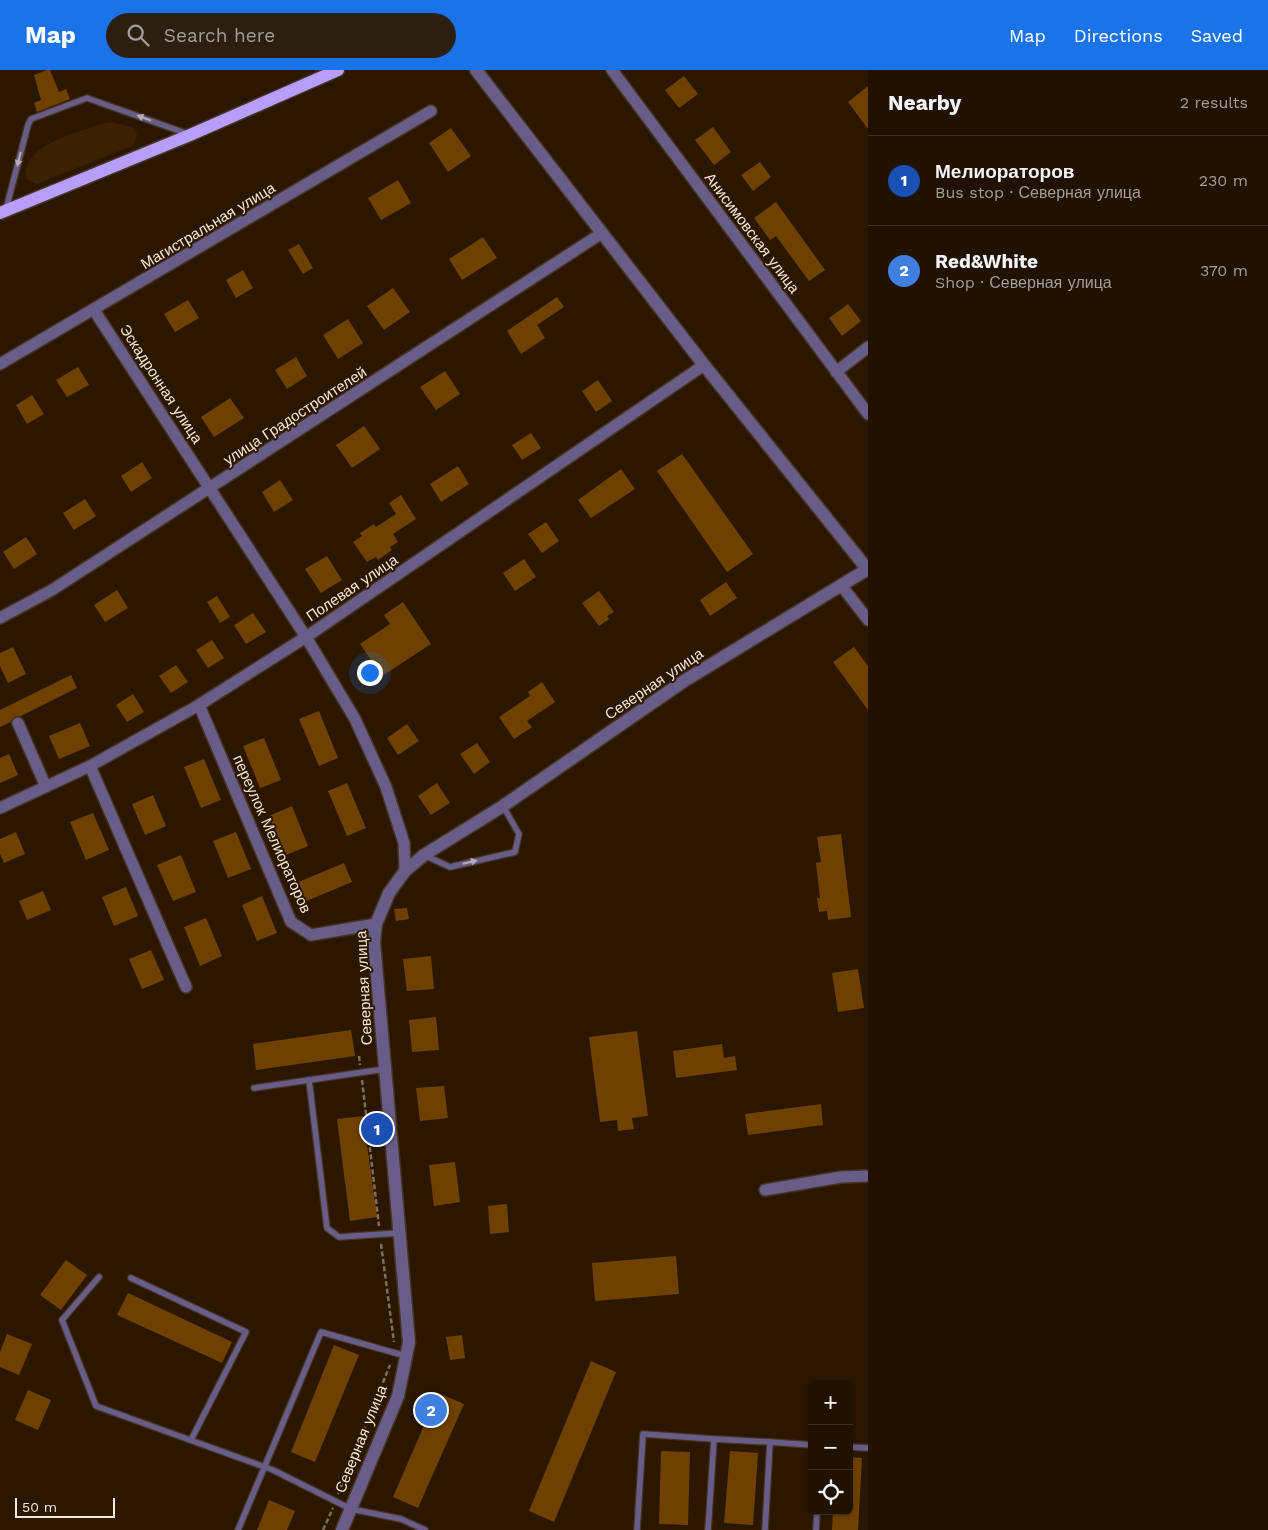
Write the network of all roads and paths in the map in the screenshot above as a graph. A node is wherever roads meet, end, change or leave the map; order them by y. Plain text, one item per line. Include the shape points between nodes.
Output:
1 (338, 70) edge
2 (476, 70) edge
3 (612, 70) edge
4 (431, 111) dead end
5 (190, 135) junction
6 (3, 212) edge
7 (602, 233) junction
8 (94, 310) junction
9 (868, 347) edge
10 (0, 364) edge
11 (704, 365) junction
12 (836, 372) junction
13 (868, 414) edge
14 (210, 488) junction
15 (868, 569) edge
16 (841, 585) junction
17 (0, 618) edge
18 (868, 620) edge
19 (306, 638) junction
20 (199, 705) junction
21 (18, 724) dead end
22 (90, 766) junction
23 (46, 787) junction
24 (503, 806) junction
25 (0, 808) edge
26 (424, 855) junction
27 (405, 871) junction
28 (376, 924) junction
29 (186, 987) dead end
30 (359, 1056) dead end
31 (385, 1069) junction
32 (361, 1073) junction
33 (309, 1080) junction
34 (254, 1088) dead end
35 (868, 1176) edge
36 (765, 1190) dead end
37 (399, 1233) junction
38 (380, 1234) junction
39 (99, 1278) dead end
40 (130, 1278) dead end
41 (400, 1355) junction
42 (714, 1438) junction
43 (191, 1440) junction
44 (770, 1442) junction
45 (808, 1445) edge
46 (853, 1447) edge
47 (868, 1448) edge
48 (265, 1466) junction
49 (336, 1501) junction
50 (351, 1509) junction
51 (817, 1515) edge
52 (238, 1530) edge
53 (323, 1530) edge
54 (342, 1530) edge
55 (425, 1530) edge
56 (637, 1530) edge
57 (708, 1530) edge
58 (765, 1530) edge
59 (816, 1530) edge

1 - 5 main road
2 - 7 street
3 - 12 street, Анисимовская улица
4 - 8 street, Магистральная улица
5 - 6 main road
5 -> 6 lane via 87,98 31,119
7 - 11 street
7 - 14 street, улица Градостроителей
8 - 10 street, Магистральная улица
8 - 14 street, Эскадронная улица
9 - 12 street
11 - 15 street
11 - 19 street, Полевая улица
12 - 13 street, Анисимовская улица
14 - 17 street, улица Градостроителей via 52,590
14 - 19 street, Эскадронная улица
15 - 16 street, Северная улица
16 - 18 street
16 - 24 street, Северная улица via 684,681
19 - 20 street, Полевая улица
19 - 27 street, Эскадронная улица via 354,719 386,787 404,843
20 - 22 street, Полевая улица
20 - 28 street, переулок Мелиораторов via 291,922 311,935
21 - 23 street
22 - 23 street, Полевая улица
22 - 29 street
23 - 25 street, Полевая улица
24 - 26 street, Северная улица
26 -> 24 lane via 450,866 515,852 519,834
26 - 27 street, Северная улица
27 - 28 street, Северная улица via 389,893
28 - 31 street, Северная улица via 374,942
30 - 32 path
31 - 32 lane
31 - 37 street, Северная улица
32 - 33 lane
32 - 38 path
33 - 34 lane
33 - 38 lane via 327,1228 339,1237
35 - 36 street via 841,1177
37 - 38 lane
37 - 41 street, Северная улица via 409,1342
38 - 41 path
39 - 43 lane via 62,1320 96,1406
40 - 43 lane via 246,1332
41 - 48 lane via 321,1332
41 - 49 path
41 - 50 street, Северная улица via 398,1396
42 - 44 lane
42 - 56 lane via 643,1434
42 - 57 lane
43 - 48 lane
44 - 45 lane
44 - 58 lane
46 - 47 lane
48 - 49 lane
48 - 52 lane
49 - 50 lane
49 - 53 path
50 - 54 street, Северная улица
50 - 55 lane via 401,1519
51 - 59 lane

